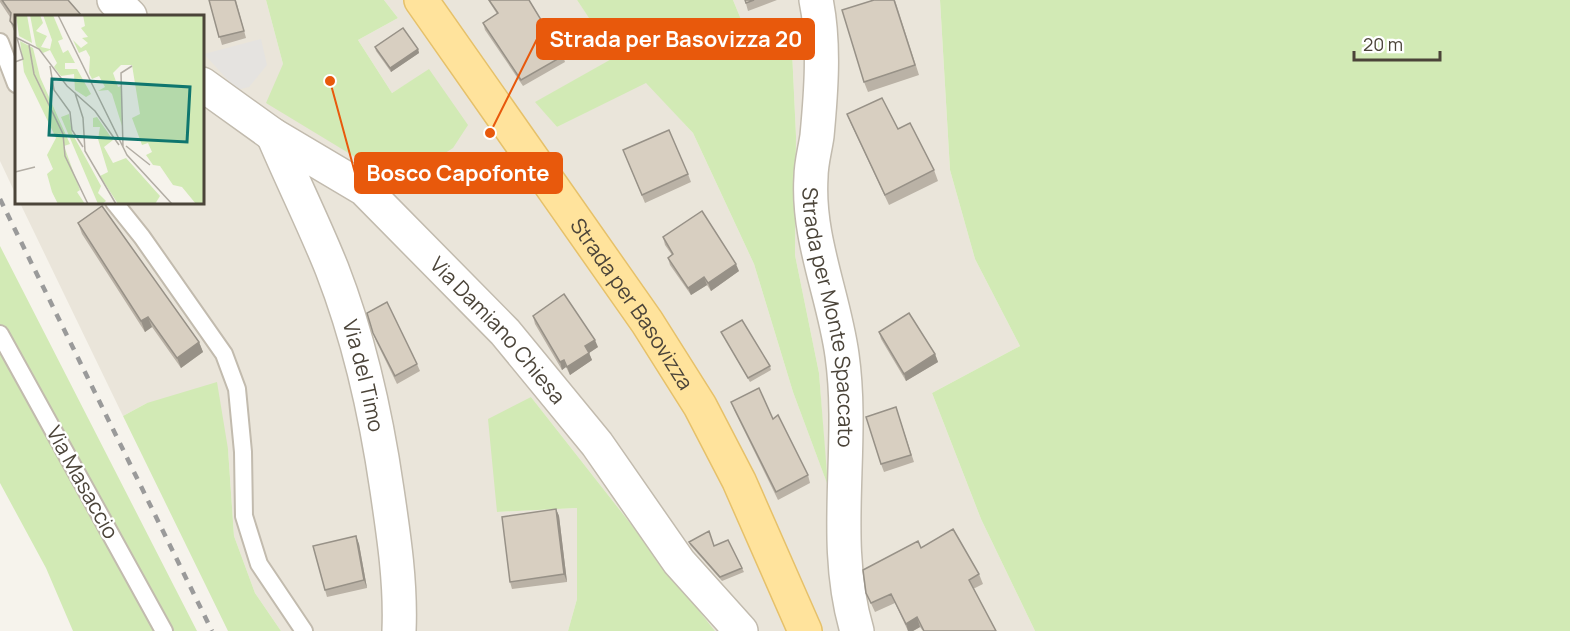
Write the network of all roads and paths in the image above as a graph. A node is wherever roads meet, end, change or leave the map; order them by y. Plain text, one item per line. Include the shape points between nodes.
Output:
1 (114, 0) edge
2 (421, 0) edge
3 (816, 0) edge
4 (129, 15) edge
5 (0, 42) edge
6 (15, 81) edge
7 (204, 85) edge
8 (273, 135) junction
9 (116, 204) edge
10 (0, 334) edge
11 (164, 631) edge
12 (304, 631) edge
13 (399, 631) edge
14 (741, 631) edge
15 (805, 631) edge
16 (857, 631) edge

1 - 4 street
2 - 15 main road, Strada per Basovizza via 640,312 700,406
3 - 16 street, Strada per Monte Spaccato via 820,47 812,212 842,354 848,444 844,569
5 - 6 lane
7 - 8 street, Via Damiano Chiesa
8 - 13 street, Via del Timo via 332,272 364,367 393,527
8 - 14 street, Via Damiano Chiesa via 364,189 505,332 597,444 679,562
9 - 12 lane via 224,354 237,389 244,516 259,564
10 - 11 lane, Via Masaccio

